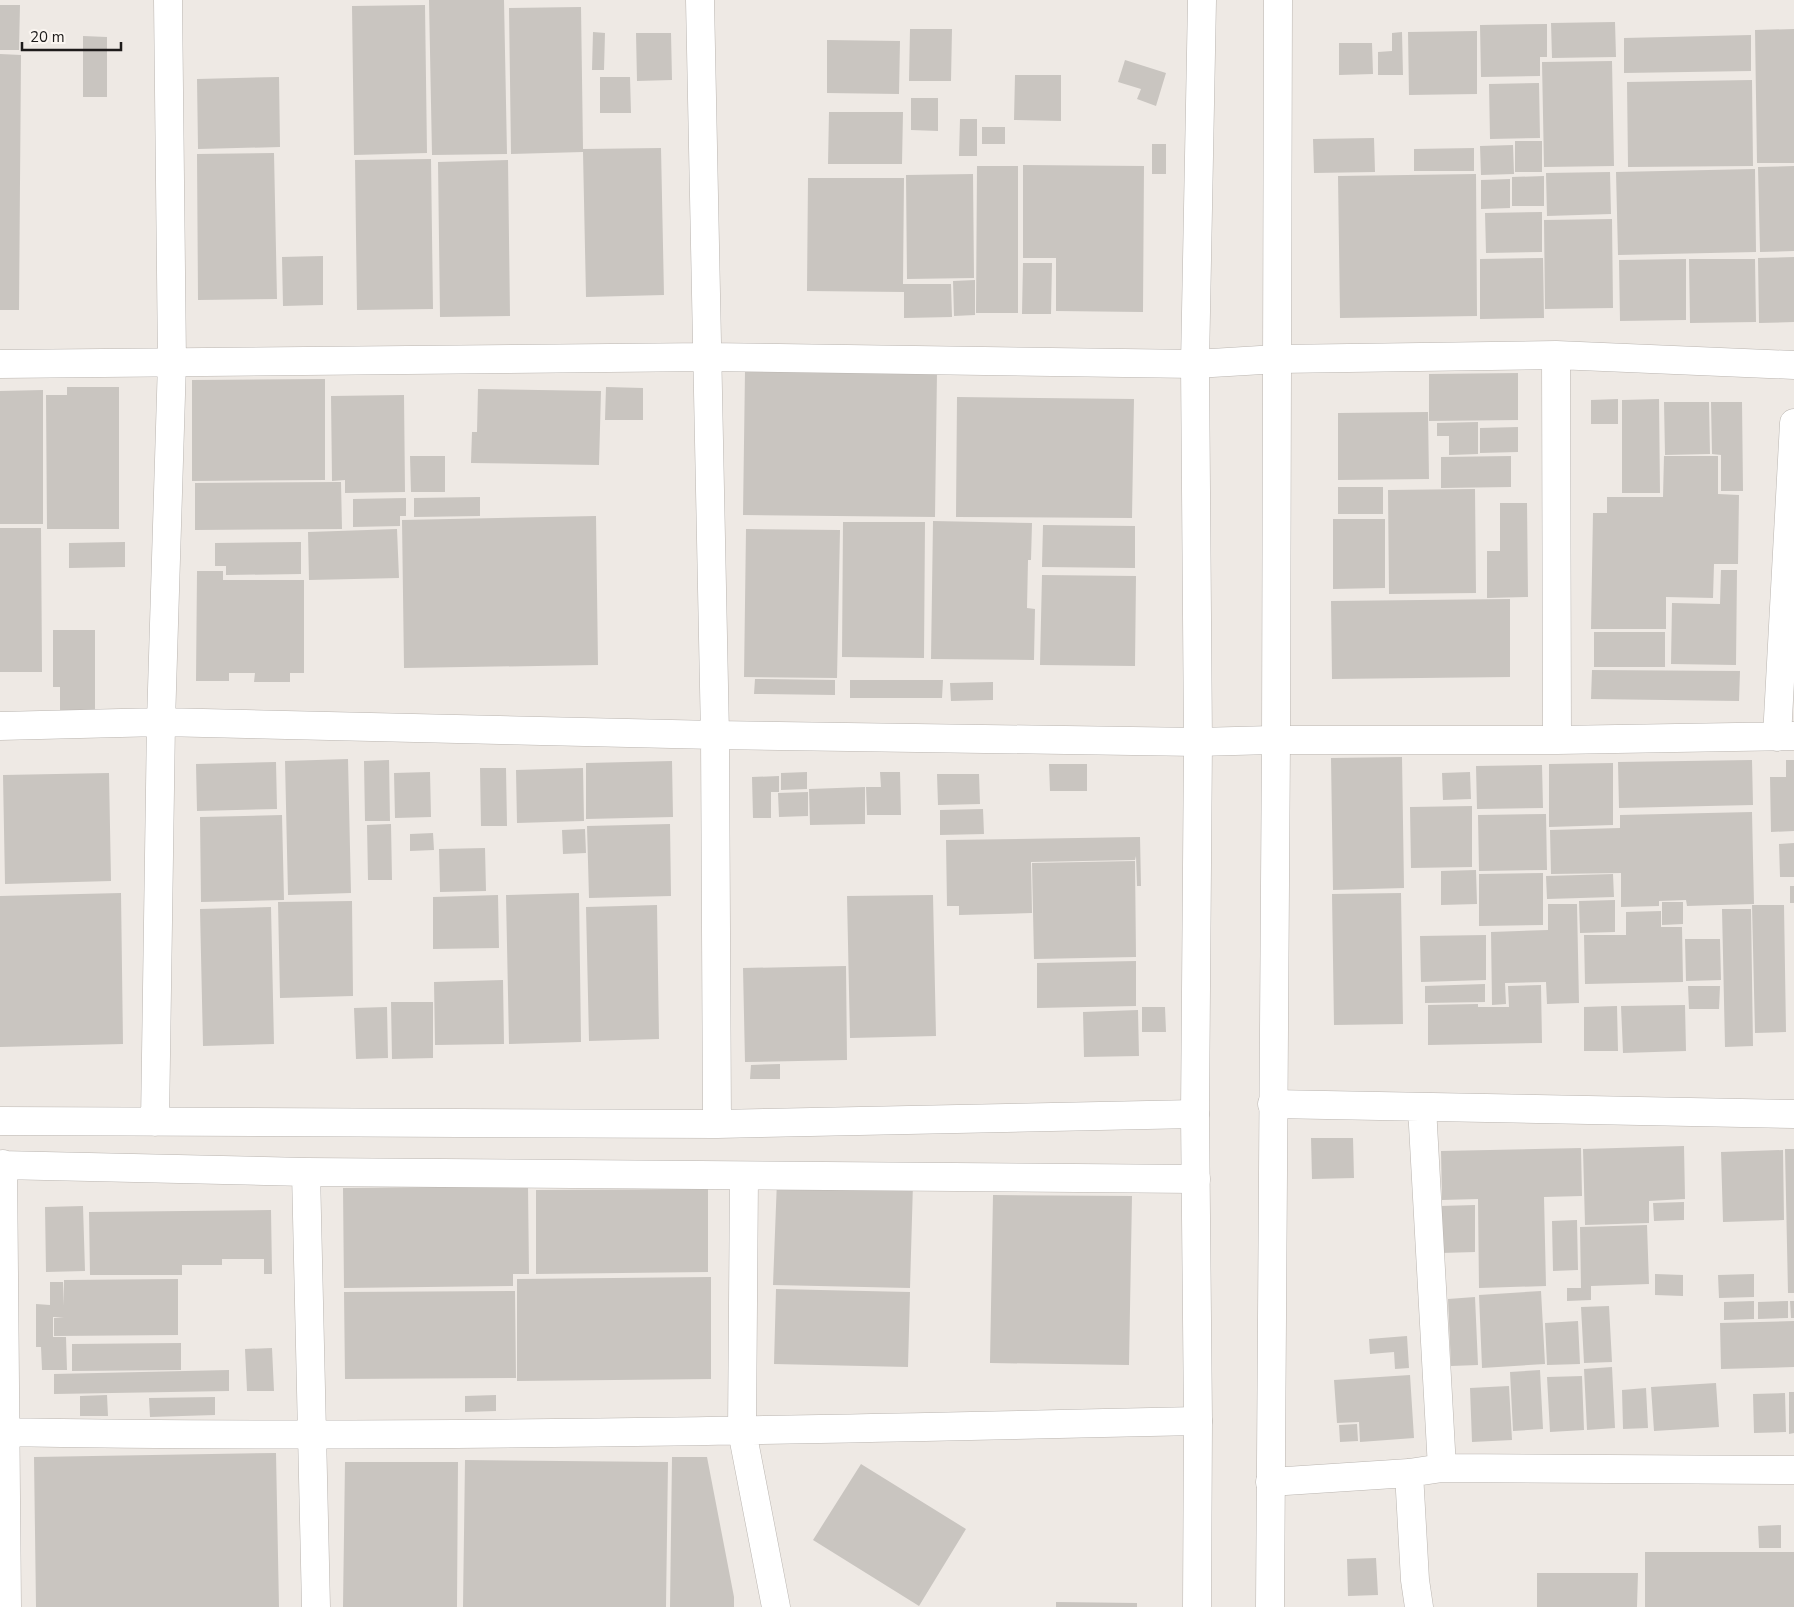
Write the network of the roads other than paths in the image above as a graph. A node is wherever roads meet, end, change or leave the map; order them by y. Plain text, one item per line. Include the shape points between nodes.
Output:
1 (168, 0) edge
2 (700, 0) edge
3 (1202, 0) edge
4 (1278, 0) edge
5 (1556, 355) junction
6 (708, 357) junction
7 (1278, 359) junction
8 (172, 362) junction
9 (0, 364) edge
10 (1194, 364) junction
11 (1794, 365) edge
12 (1794, 423) edge
13 (161, 722) junction
14 (0, 726) edge
15 (715, 735) junction
16 (1786, 736) edge
17 (1276, 740) junction
18 (1557, 740) junction
19 (1198, 742) junction
20 (1272, 1104) junction
21 (1422, 1107) junction
22 (1196, 1114) junction
23 (1794, 1114) edge
24 (0, 1121) edge
25 (155, 1122) junction
26 (717, 1124) junction
27 (2, 1165) edge
28 (306, 1172) junction
29 (744, 1177) junction
30 (1196, 1179) junction
31 (1198, 1421) junction
32 (742, 1431) junction
33 (3, 1432) edge
34 (312, 1434) junction
35 (1442, 1468) junction
36 (1794, 1470) edge
37 (1409, 1473) junction
38 (1270, 1482) junction
39 (7, 1607) edge
40 (316, 1607) edge
41 (776, 1607) edge
42 (1196, 1607) edge
43 (1270, 1607) edge
44 (1419, 1607) edge

1 - 8 street
2 - 6 street
3 - 10 street
4 - 7 street
5 - 7 street
5 - 11 street
5 - 18 street
6 - 8 street
6 - 10 street
6 - 15 street
7 - 10 street
7 - 17 street
8 - 9 street
8 - 13 street
10 - 19 street
12 - 16 street
13 - 14 street
13 - 15 street
13 - 25 street
15 - 19 street
15 - 26 street
16 - 18 street
17 - 18 street
17 - 19 street
17 - 20 street
19 - 22 street
20 - 21 street
20 - 38 street
21 - 23 street
21 - 35 street
22 - 26 street
22 - 30 street
24 - 25 street
25 - 26 street
27 - 28 street
27 - 33 street
28 - 29 street
28 - 34 street
29 - 30 street
29 - 32 street
30 - 31 street
31 - 32 street
31 - 42 street
32 - 34 street
32 - 41 street
33 - 34 street
33 - 39 street
34 - 40 street
35 - 36 street
35 - 37 street
37 - 38 street
37 - 44 street
38 - 43 street

